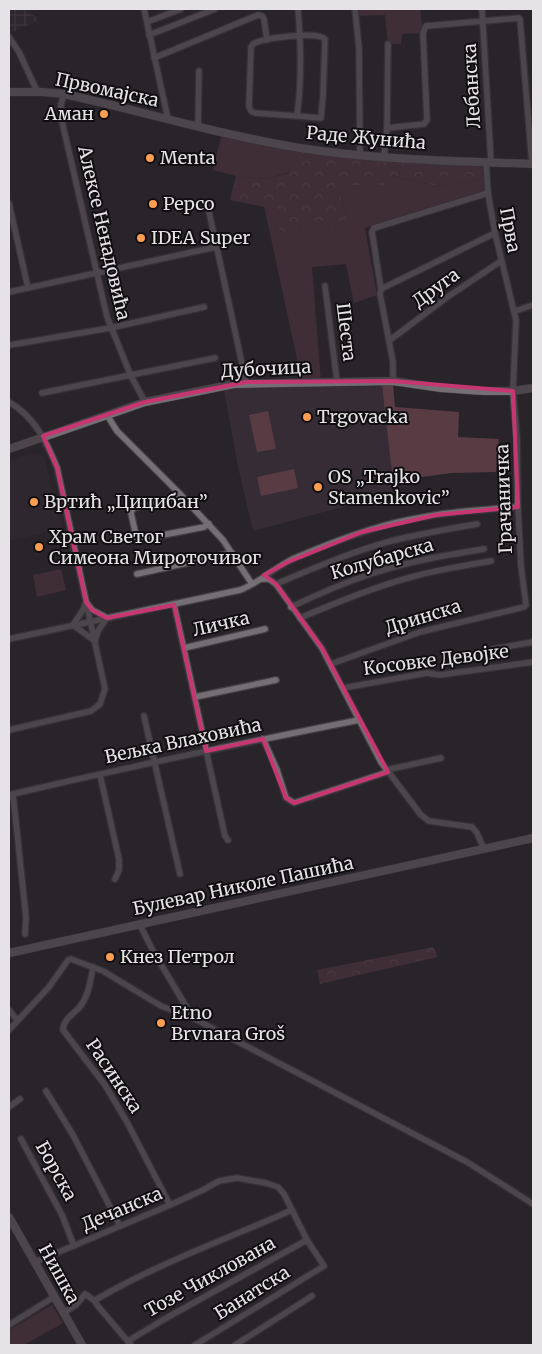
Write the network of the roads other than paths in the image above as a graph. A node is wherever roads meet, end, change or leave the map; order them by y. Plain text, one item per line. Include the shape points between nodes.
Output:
1 (144, 9) edge
2 (181, 9) edge
3 (215, 9) edge
4 (298, 9) edge
5 (355, 9) edge
6 (482, 9) edge
7 (147, 22) junction
8 (483, 22) junction
9 (149, 35) junction
10 (300, 36) junction
11 (9, 37) edge
12 (267, 40) junction
13 (388, 44) dead end
14 (154, 58) junction
15 (199, 71) dead end
16 (9, 92) edge
17 (36, 92) junction
18 (64, 94) junction
19 (297, 116) junction
20 (168, 119) junction
21 (198, 126) junction
22 (387, 128) junction
23 (360, 154) junction
24 (384, 157) junction
25 (489, 162) junction
26 (533, 164) edge
27 (488, 192) junction
28 (9, 203) edge
29 (208, 207) dead end
30 (495, 234) junction
31 (216, 247) junction
32 (501, 261) junction
33 (96, 274) junction
34 (324, 286) dead end
35 (28, 288) junction
36 (381, 289) junction
37 (9, 292) edge
38 (533, 305) edge
39 (204, 307) dead end
40 (515, 311) junction
41 (110, 328) junction
42 (390, 340) junction
43 (10, 345) dead end
44 (215, 358) dead end
45 (131, 376) junction
46 (337, 381) junction
47 (246, 382) junction
48 (393, 382) junction
49 (533, 388) edge
50 (513, 391) junction
51 (42, 393) dead end
52 (9, 402) edge
53 (145, 402) junction
54 (107, 414) junction
55 (43, 436) junction
56 (9, 448) edge
57 (180, 494) junction
58 (518, 507) junction
59 (209, 524) junction
60 (477, 524) dead end
61 (484, 549) dead end
62 (232, 553) junction
63 (491, 561) dead end
64 (137, 574) dead end
65 (262, 579) junction
66 (252, 584) junction
67 (276, 584) junction
68 (86, 602) junction
69 (174, 605) junction
70 (526, 606) joint
71 (291, 607) junction
72 (107, 618) junction
73 (300, 618) junction
74 (90, 622) junction
75 (73, 625) junction
76 (266, 629) dead end
77 (9, 639) edge
78 (95, 641) junction
79 (533, 642) edge
80 (184, 648) junction
81 (493, 649) dead end
82 (533, 662) edge
83 (331, 664) junction
84 (276, 680) dead end
85 (343, 688) junction
86 (195, 697) junction
87 (144, 716) dead end
88 (358, 720) junction
89 (9, 730) edge
90 (263, 739) junction
91 (206, 751) junction
92 (441, 758) dead end
93 (154, 762) junction
94 (387, 771) junction
95 (100, 775) junction
96 (10, 795) edge
97 (533, 838) edge
98 (228, 840) dead end
99 (484, 849) junction
100 (180, 874) dead end
101 (115, 879) dead end
102 (140, 925) junction
103 (25, 934) dead end
104 (9, 953) edge
105 (93, 967) junction
106 (9, 1010) edge
107 (193, 1018) junction
108 (17, 1020) junction
109 (9, 1030) edge
110 (46, 1091) dead end
111 (20, 1099) dead end
112 (9, 1107) edge
113 (21, 1139) dead end
114 (533, 1204) edge
115 (170, 1205) junction
116 (292, 1210) junction
117 (9, 1217) edge
118 (120, 1226) junction
119 (307, 1240) junction
120 (74, 1246) junction
121 (35, 1262) junction
122 (312, 1296) dead end
123 (54, 1297) junction
124 (95, 1301) junction
125 (64, 1313) junction
126 (9, 1325) edge
127 (130, 1343) edge
128 (82, 1345) edge
129 (195, 1345) edge
130 (236, 1345) edge

1 - 7 street
2 - 7 street
3 - 9 street
4 - 10 street
5 - 23 street via 359,48
6 - 8 street, Лебанска
7 - 9 street
8 - 22 street via 426,26 423,33 427,120 424,124
8 - 25 street, Лебанска
8 - 26 street via 520,19
9 - 14 street
10 - 12 street
10 - 19 street
10 - 19 street via 321,36 325,39 321,118
11 - 17 street
12 - 14 street via 264,19 258,15
12 - 19 street via 256,42 252,47 250,111
13 - 22 street
14 - 20 street
15 - 21 street
16 - 17 street, Првомајска
17 - 18 street, Првомајска
18 - 20 street, Првомајска
18 - 33 street, Алексе Ненадовића via 62,117
20 - 21 street, Раде Жунића
21 - 23 street, Раде Жунића via 280,144
22 - 24 street
23 - 24 street, Раде Жунића
24 - 25 street, Раде Жунића
25 - 26 street, Раде Жунића
25 - 27 street, Прва
27 - 30 street, Прва
27 - 36 street via 374,228 371,235
28 - 35 street
29 - 31 street
30 - 32 street, Прва
30 - 36 street
31 - 33 street
31 - 47 street
32 - 40 street, Прва
32 - 42 street, Друга
33 - 35 street
33 - 41 street, Алексе Ненадовића
34 - 46 street, Шеста
35 - 37 street
36 - 42 street
38 - 40 street
39 - 41 street
40 - 50 street, Прва via 517,337
41 - 43 street
41 - 45 street, Алексе Ненадовића
42 - 48 street
44 - 45 street
45 - 51 street
45 - 53 street, Алексе Ненадовића
46 - 47 street, Дубочица
46 - 48 street, Дубочица
47 - 53 street, Дубочица
48 - 50 street, Дубочица
49 - 50 street, Дубочица
50 - 58 street, Грачаничка
52 - 55 street via 30,418
53 - 54 street, Дубочица
54 - 55 street, Дубочица
54 - 57 street via 117,431
55 - 56 street, Дубочица
55 - 68 street via 57,468
57 - 59 street
57 - 59 street via 133,508 131,513 137,540
58 - 65 street via 436,515 362,532 288,562
58 - 70 street, Грачаничка
59 - 62 street
60 - 67 street via 386,543
61 - 71 street, Колубарска via 373,573
62 - 64 street
62 - 66 street
63 - 73 street via 400,580
65 - 66 street
65 - 67 street
66 - 69 street via 240,590
67 - 71 street
68 - 72 street via 92,610
68 - 74 street
68 - 75 street
69 - 72 street
69 - 80 street
70 - 83 street, Дринска via 420,632
71 - 73 street
72 - 74 street
72 - 78 street
73 - 83 street
74 - 75 street
74 - 78 street
75 - 77 street
75 - 78 street
76 - 80 street, Личка
78 - 89 street via 105,689 96,708
79 - 81 street, Косовке Девојке
80 - 86 street
82 - 85 street, Косовке Девојке via 438,676 427,673
83 - 85 street
84 - 86 street
85 - 88 street
86 - 91 street
87 - 93 street
88 - 90 street, Вељка Влаховића
88 - 94 street
90 - 91 street, Вељка Влаховића
90 - 94 street via 286,798 294,803
91 - 93 street, Вељка Влаховића
91 - 98 street
92 - 94 street
93 - 95 street, Вељка Влаховића
93 - 100 street
94 - 99 street via 423,818 472,827
95 - 96 street, Вељка Влаховића
95 - 101 street via 119,859
96 - 103 street via 26,917
97 - 99 street, Булевар Николе Пашића
99 - 102 street, Булевар Николе Пашића
102 - 104 street, Булевар Николе Пашића
102 - 107 street
105 - 107 street via 161,1006
105 - 108 street via 68,960
105 - 115 street, Расинска via 86,998 65,1022 63,1030 105,1084
106 - 108 street
107 - 114 street via 467,1162
108 - 109 street
110 - 118 street via 73,1135
111 - 112 street
113 - 120 street, Борска via 62,1215
115 - 116 street, Дечанска via 219,1180 237,1178 278,1187
115 - 118 street, Дечанска
116 - 119 street
116 - 124 street via 125,1282
117 - 121 street, Нишка
118 - 120 street, Дечанска
119 - 127 street, Тозе Чиклована via 168,1317
119 - 129 street, Банатска via 324,1266
120 - 121 street, Дечанска
121 - 123 street, Нишка
122 - 130 street
123 - 125 street, Нишка
123 - 126 street
124 - 125 street via 85,1294
124 - 127 street
125 - 128 street, Нишка

